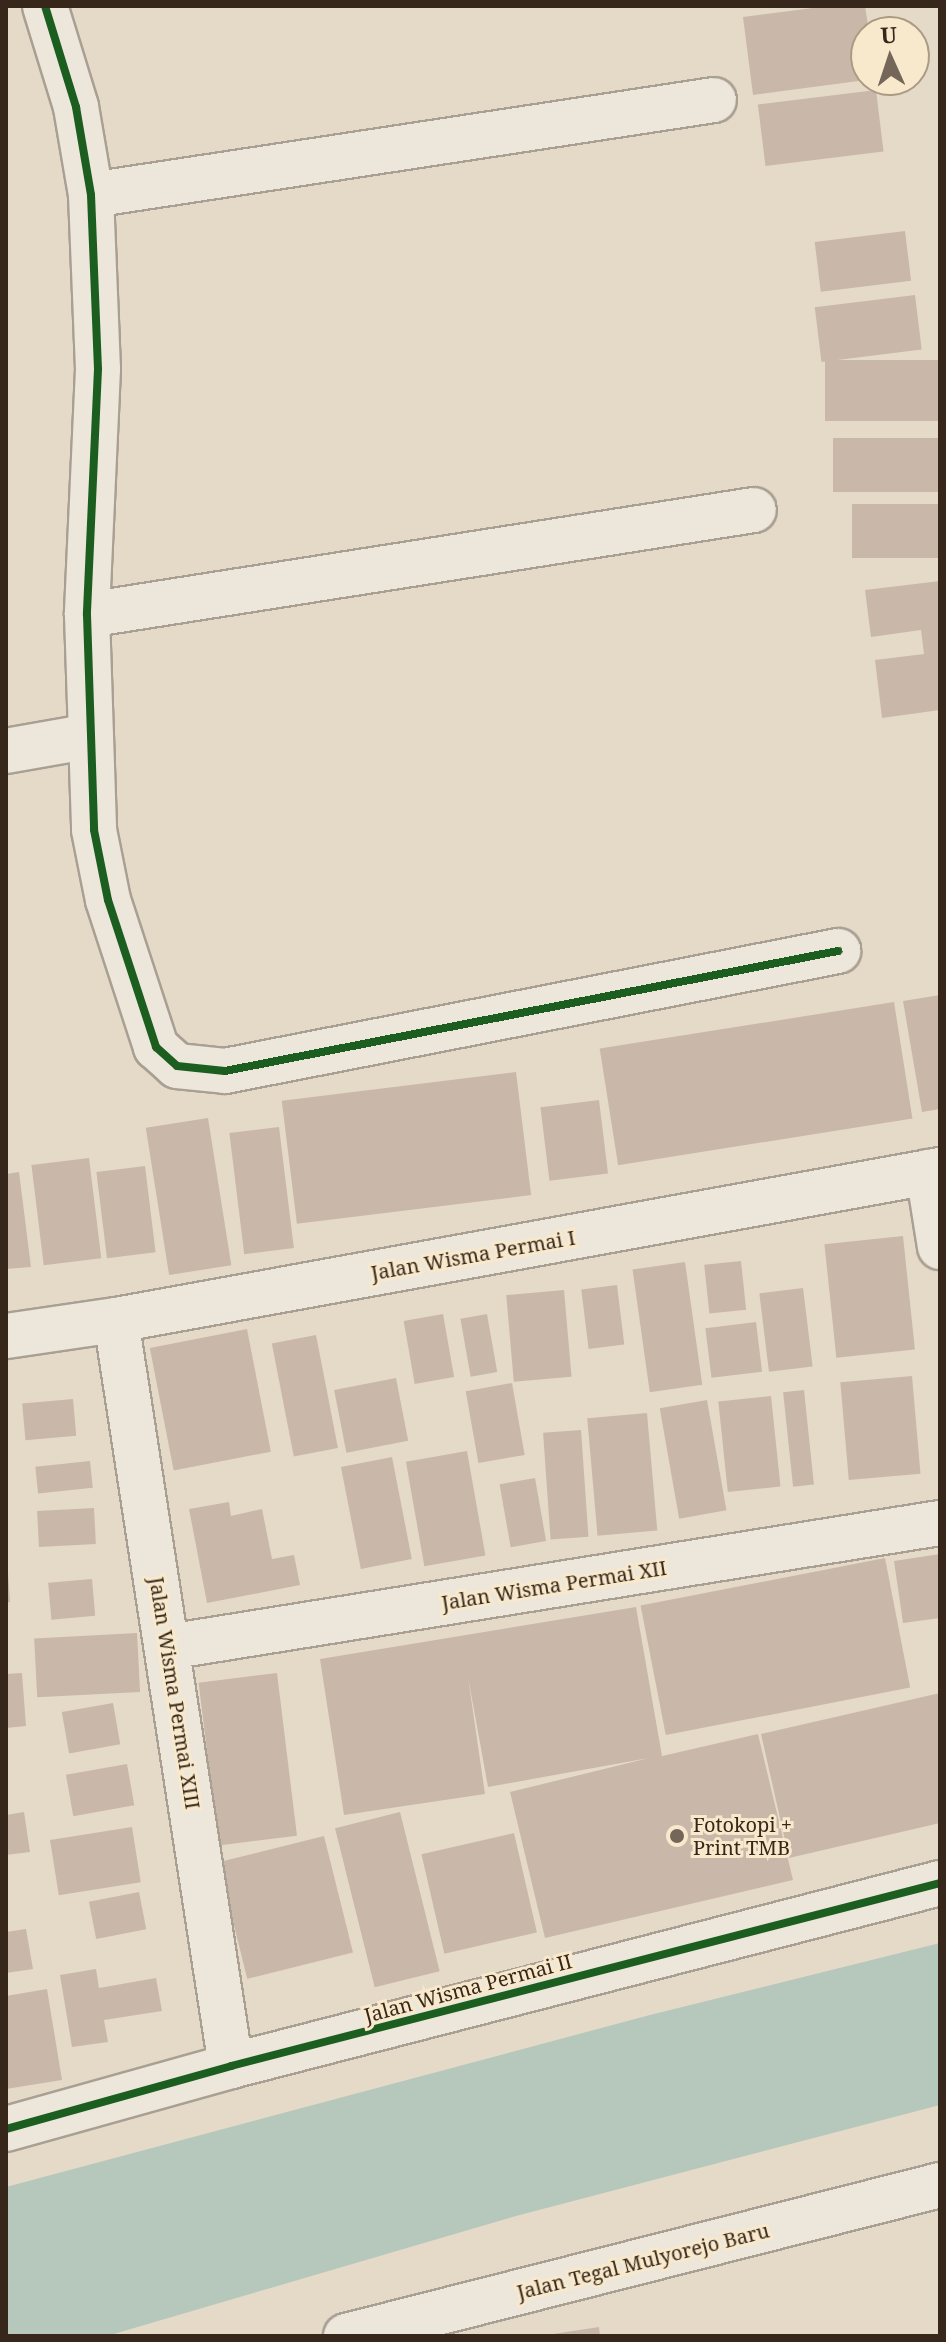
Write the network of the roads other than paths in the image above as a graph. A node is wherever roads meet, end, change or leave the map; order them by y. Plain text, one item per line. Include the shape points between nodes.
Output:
1 (45, 6) edge
2 (714, 100) dead end
3 (91, 195) junction
4 (754, 510) dead end
5 (87, 615) junction
6 (91, 736) junction
7 (6, 751) edge
8 (838, 951) dead end
9 (934, 1171) edge
10 (940, 1247) edge
11 (116, 1320) junction
12 (6, 1336) edge
13 (940, 1523) edge
14 (168, 1647) junction
15 (940, 1883) edge
16 (231, 2066) junction
17 (6, 2129) edge
18 (940, 2185) edge
19 (346, 2336) edge

1 - 3 street via 76,107
2 - 3 street
3 - 5 street via 98,369
4 - 5 street
5 - 6 street
6 - 7 street
6 - 8 street via 94,830 108,900 156,1047 177,1066 225,1071
9 - 10 street
9 - 11 street, Jalan Wisma Permai I
11 - 12 street, Jalan Wisma Permai I
11 - 14 street, Jalan Wisma Permai XIII
13 - 14 street, Jalan Wisma Permai XII
14 - 16 street, Jalan Wisma Permai XIII
15 - 16 street, Jalan Wisma Permai II
16 - 17 street, Jalan Wisma Permai II
18 - 19 street, Jalan Tegal Mulyorejo Baru

